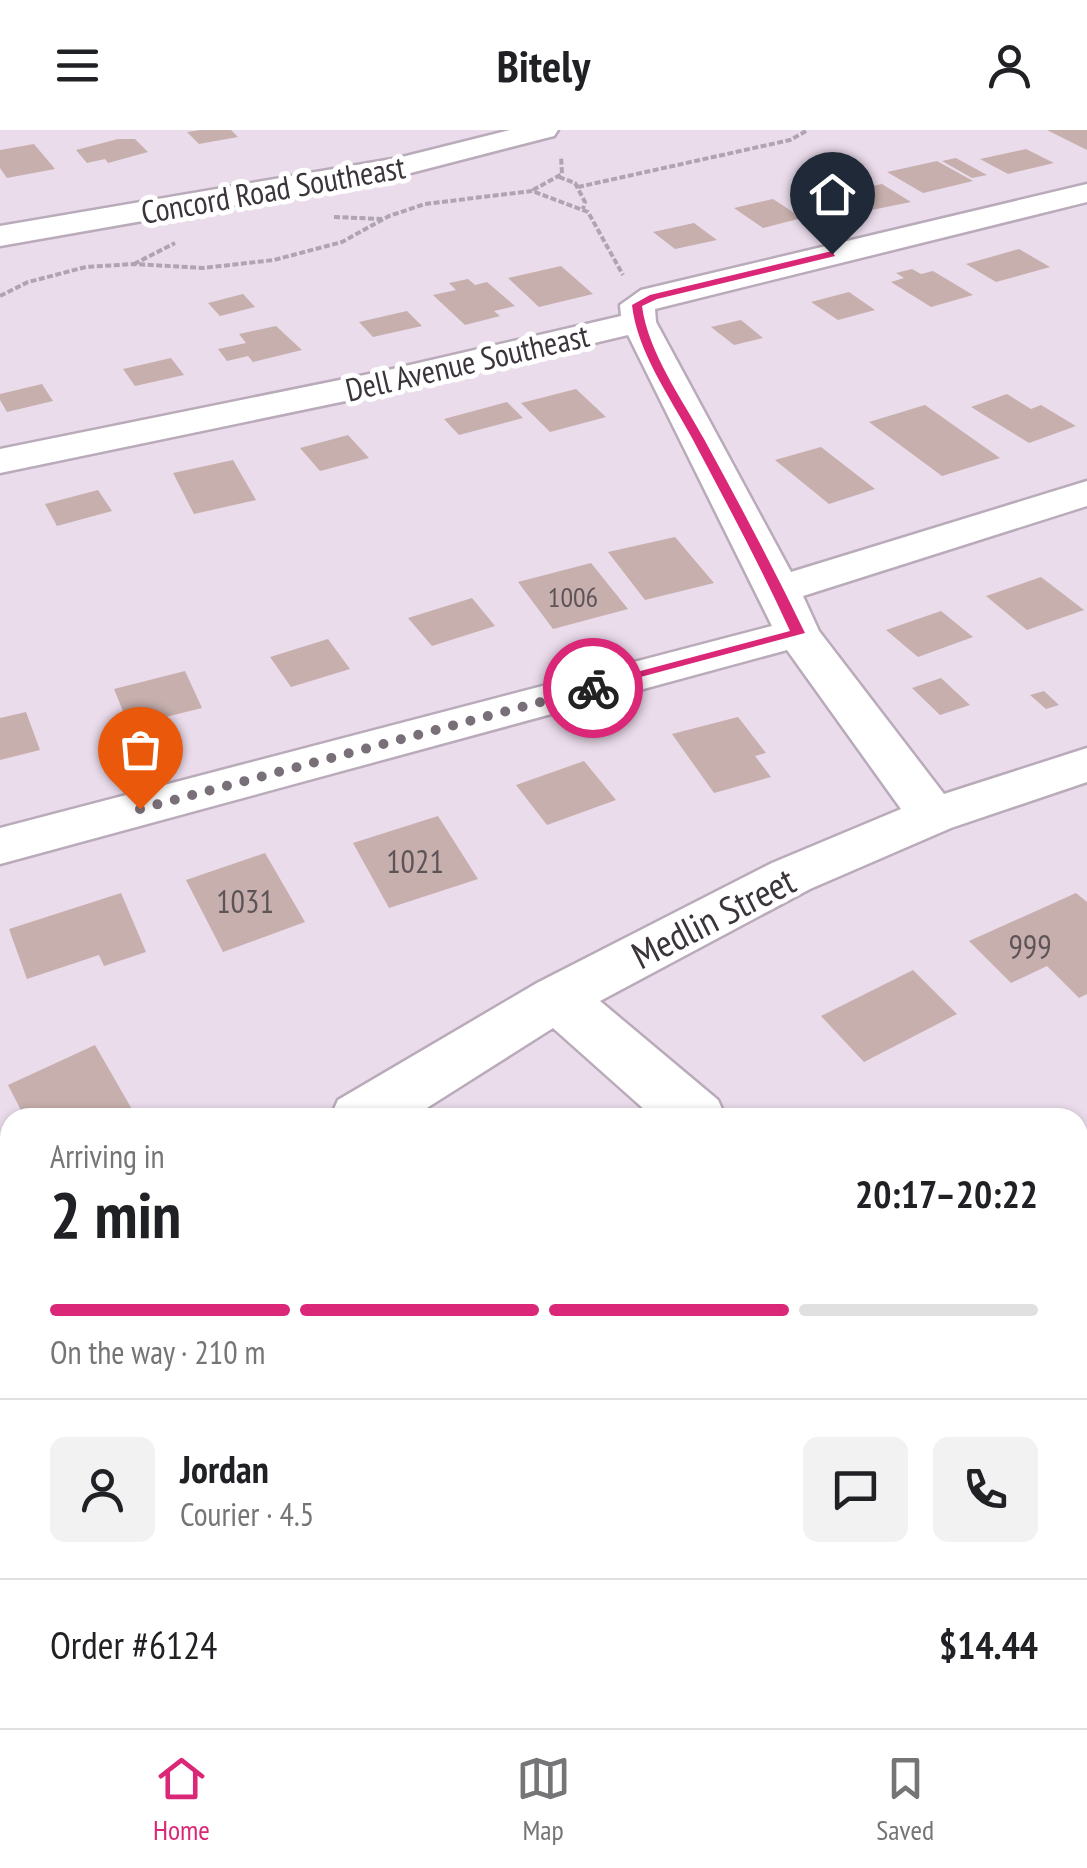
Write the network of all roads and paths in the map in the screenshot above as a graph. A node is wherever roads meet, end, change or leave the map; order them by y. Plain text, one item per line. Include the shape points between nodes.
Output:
1 (458, 130) edge
2 (808, 130) edge
3 (551, 140) edge
4 (560, 177) junction
5 (578, 187) junction
6 (532, 191) junction
7 (1087, 193) edge
8 (581, 196) junction
9 (562, 200) junction
10 (583, 209) junction
11 (0, 213) edge
12 (0, 236) edge
13 (0, 296) edge
14 (641, 311) junction
15 (0, 461) edge
16 (1087, 494) edge
17 (778, 590) junction
18 (798, 633) junction
19 (1087, 764) edge
20 (933, 816) junction
21 (0, 846) edge
22 (556, 998) junction
23 (376, 1108) edge
24 (684, 1108) edge

1 - 11 street, Concord Road Southeast via 303,164
2 - 5 path via 790,140
3 - 4 path via 564,170
3 - 12 street, Concord Road Southeast
4 - 5 path
4 - 6 path
5 - 8 path
6 - 9 path
6 - 13 path via 425,204 342,242 274,260 203,268 86,267
7 - 14 street, Dell Avenue Southeast
8 - 9 path
8 - 10 path
9 - 10 path
10 - 14 path
14 - 15 street, Dell Avenue Southeast via 384,382
14 - 17 street
16 - 17 street
17 - 18 street
18 - 20 street
18 - 21 street
19 - 20 street, Medlin Street
20 - 22 street, Medlin Street via 791,876
22 - 23 street, Medlin Street
22 - 24 street

